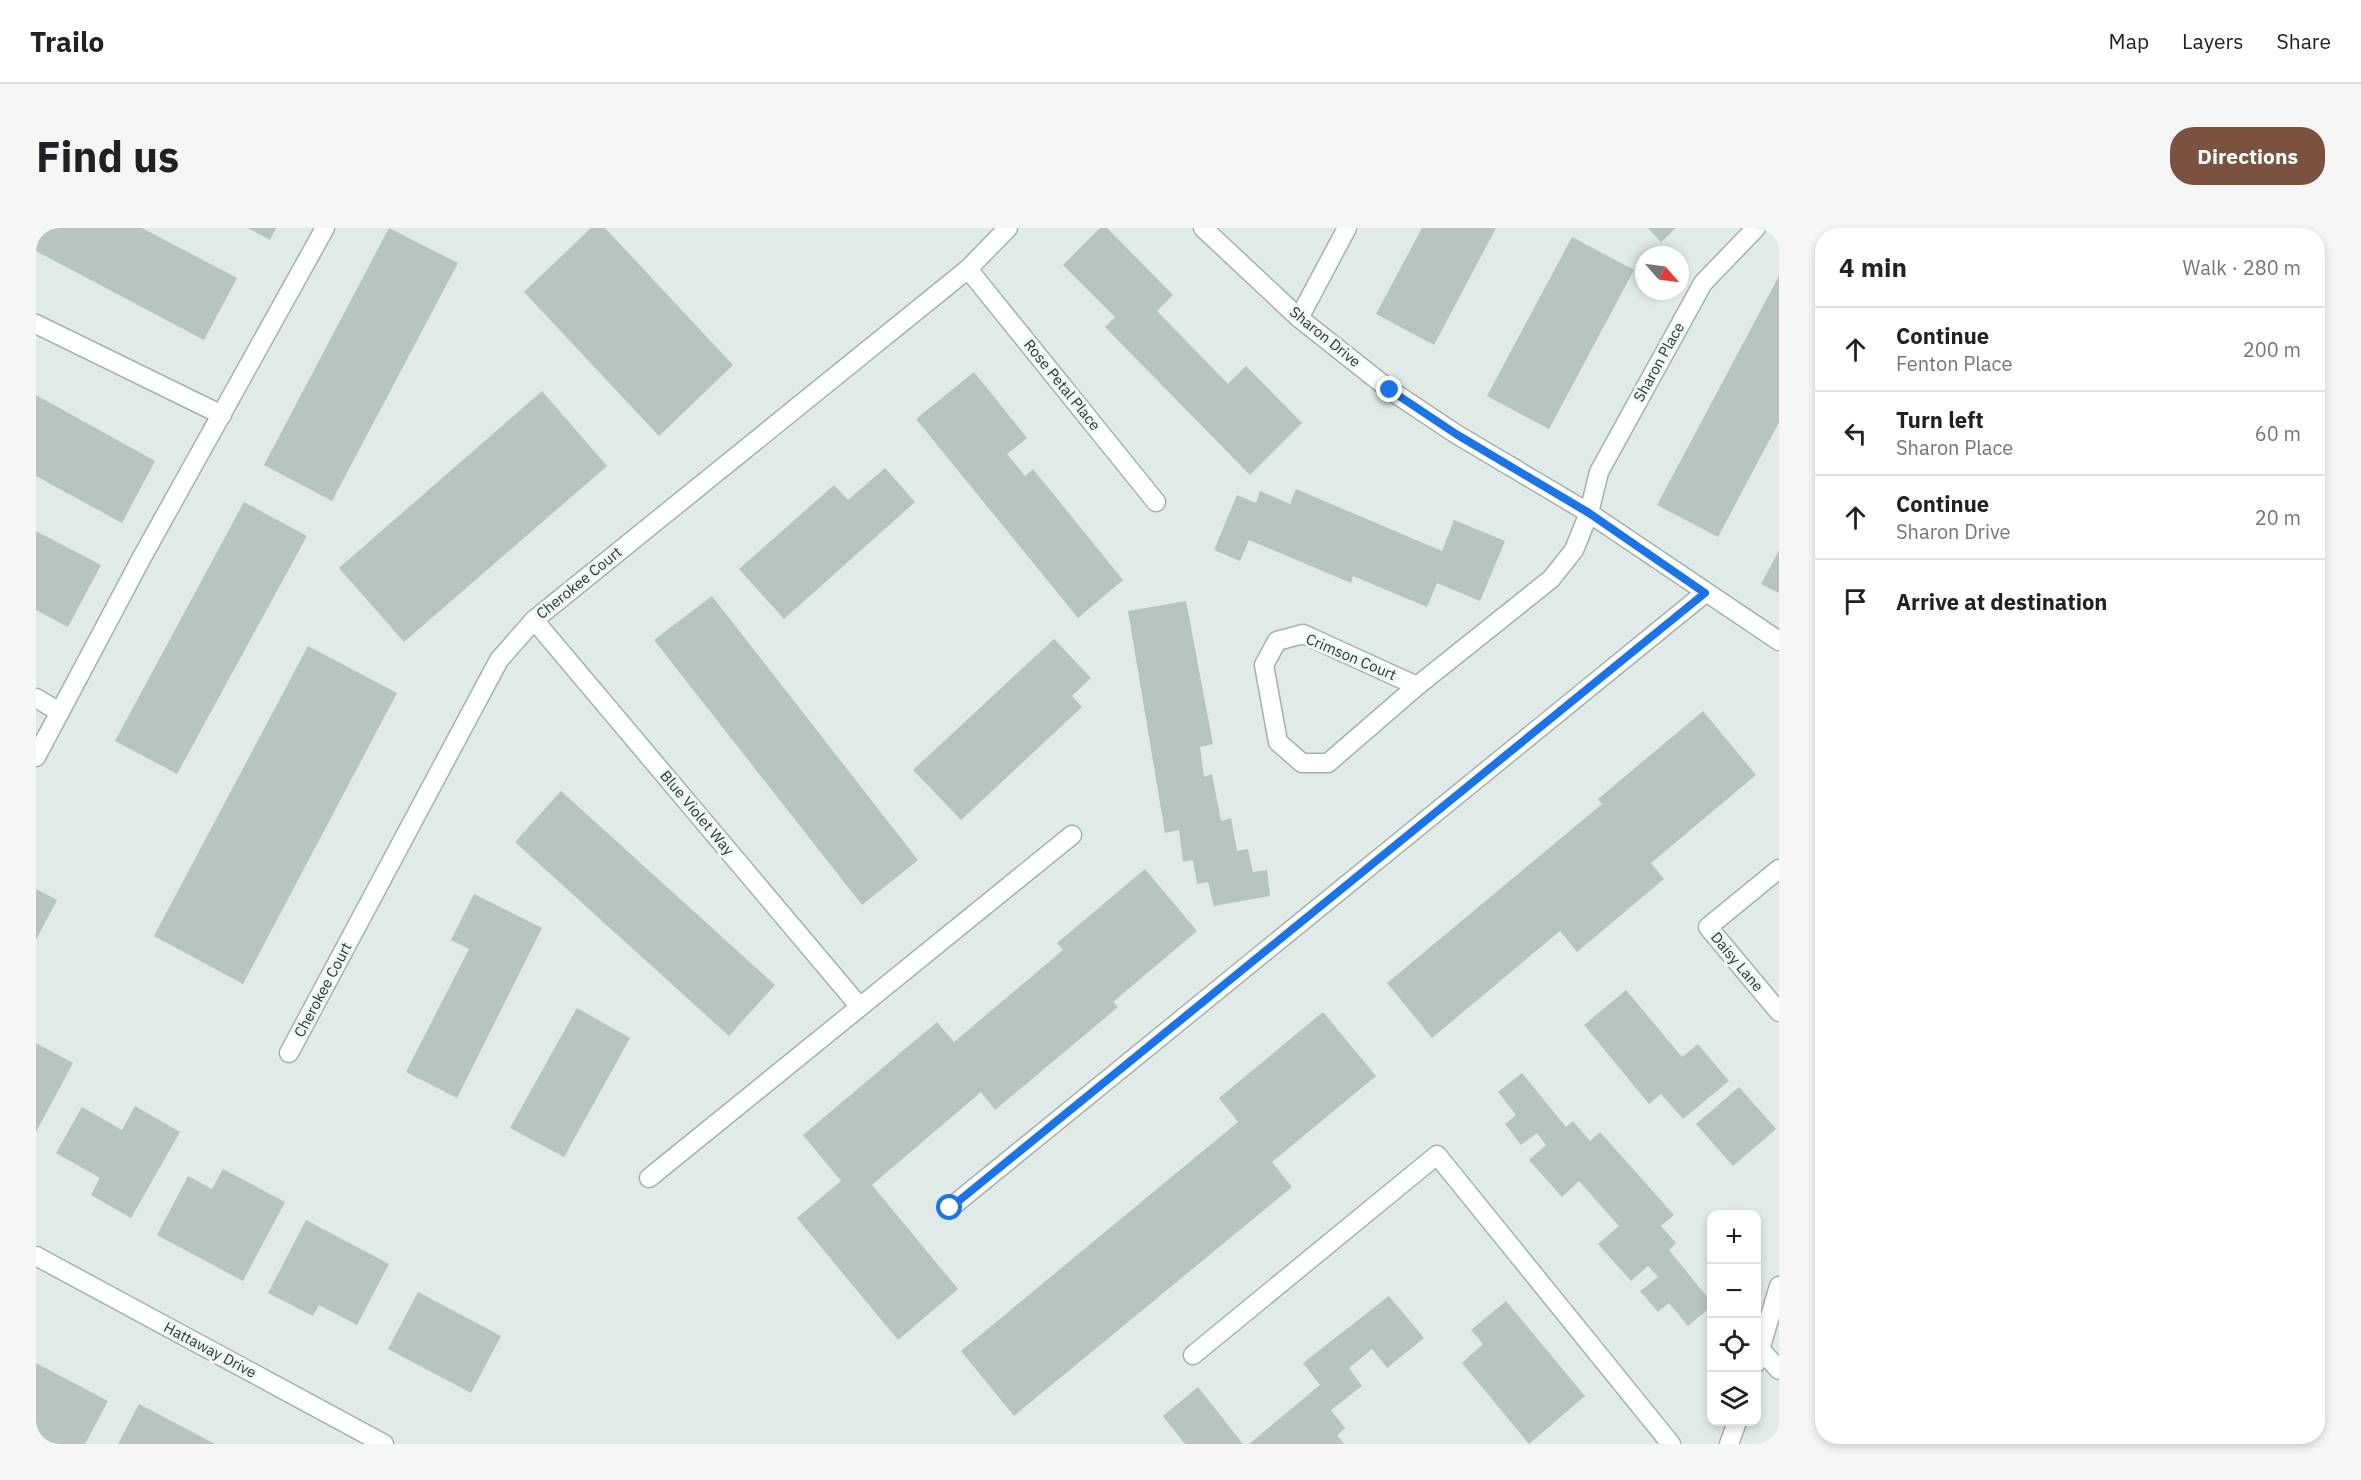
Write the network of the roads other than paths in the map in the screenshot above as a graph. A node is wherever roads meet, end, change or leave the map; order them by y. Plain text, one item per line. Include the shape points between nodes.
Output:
1 (325, 228) edge
2 (1008, 228) edge
3 (1203, 228) edge
4 (1347, 228) edge
5 (1756, 228) edge
6 (968, 268) junction
7 (1299, 318) junction
8 (36, 324) edge
9 (222, 415) junction
10 (1156, 502) dead end
11 (1589, 513) junction
12 (1705, 593) junction
13 (534, 620) junction
14 (1779, 641) edge
15 (1417, 686) junction
16 (36, 698) edge
17 (60, 712) junction
18 (36, 757) edge
19 (1072, 835) dead end
20 (1779, 869) edge
21 (860, 1007) junction
22 (1779, 1012) edge
23 (289, 1053) dead end
24 (649, 1178) dead end
25 (950, 1208) dead end
26 (36, 1256) edge
27 (1779, 1286) edge
28 (1761, 1350) edge
29 (1193, 1355) dead end
30 (1761, 1358) edge
31 (1779, 1370) edge
32 (1736, 1426) edge
33 (384, 1444) edge
34 (1671, 1444) edge
35 (1729, 1444) edge

1 - 9 street
2 - 6 street, Cherokee Court
3 - 7 street, Sharon Drive
4 - 7 street
5 - 11 street, Sharon Place via 1702,283 1599,472
6 - 10 street, Rose Petal Place
6 - 13 street, Cherokee Court
7 - 11 street, Sharon Drive via 1390,390
8 - 9 street
9 - 17 street
11 - 12 street
11 - 15 street, Crimson Court via 1574,550 1551,579
12 - 14 street
12 - 25 street
13 - 21 street, Blue Violet Way
13 - 23 street, Cherokee Court via 499,660
15 - 15 street, Crimson Court via 1328,763 1302,763 1278,742 1264,665 1277,641 1303,634
16 - 17 street
17 - 18 street
19 - 21 street
20 - 22 street, Daisy Lane via 1708,927
21 - 24 street
26 - 33 street, Hattaway Drive
27 - 28 street
29 - 34 street via 1437,1155
30 - 31 street
32 - 35 street

